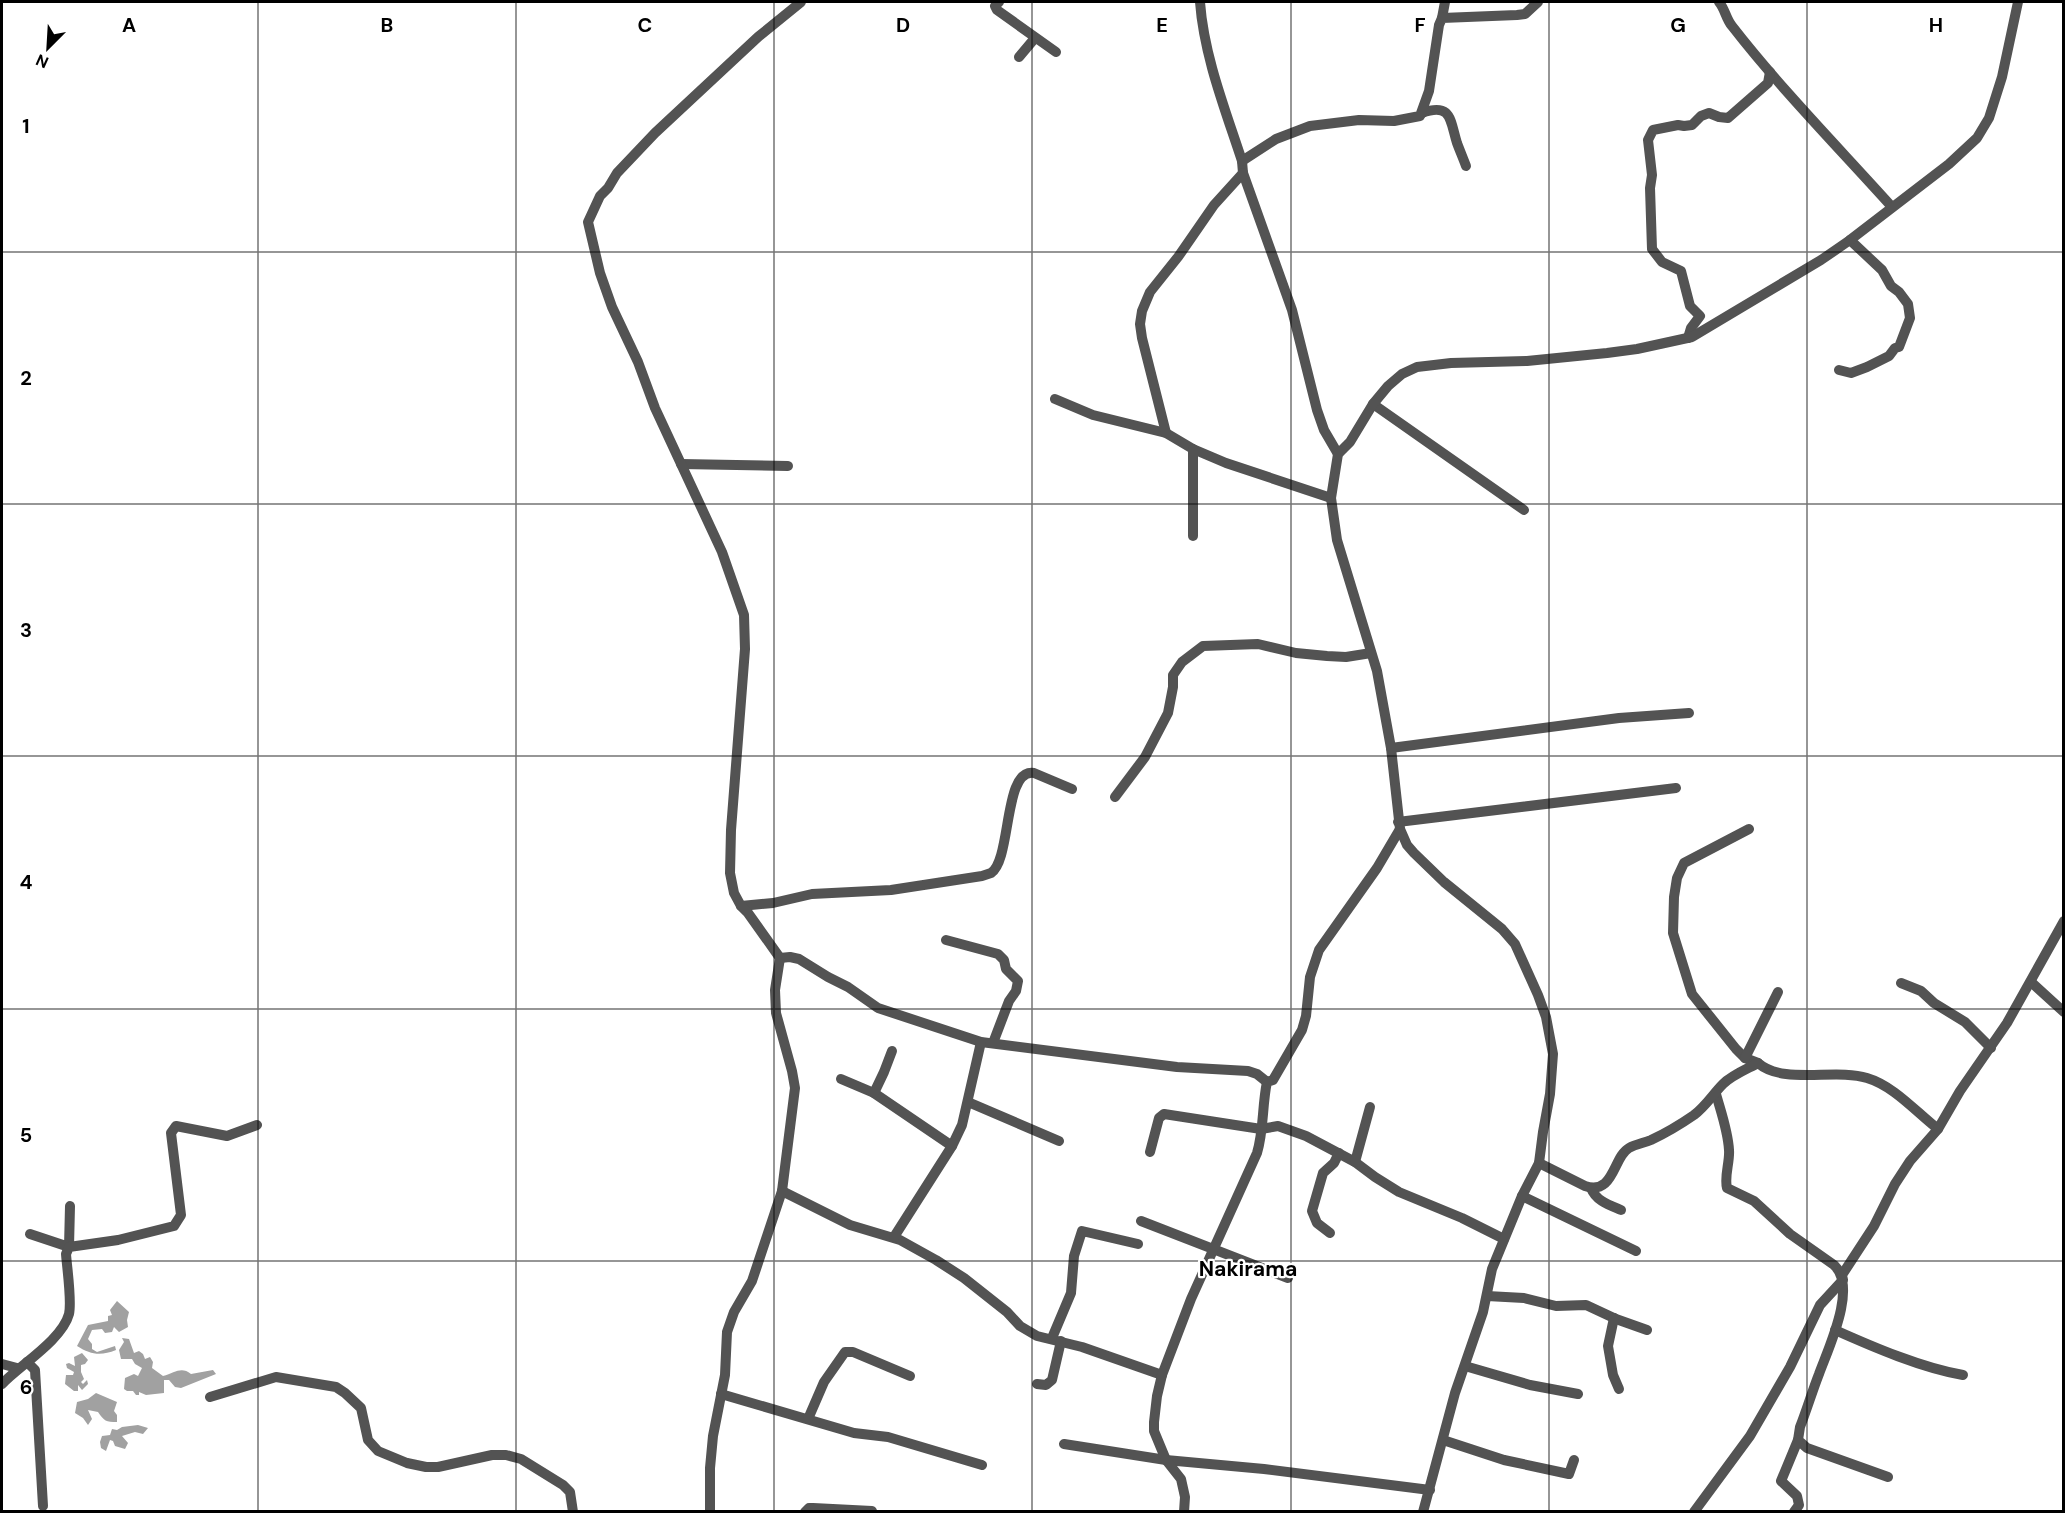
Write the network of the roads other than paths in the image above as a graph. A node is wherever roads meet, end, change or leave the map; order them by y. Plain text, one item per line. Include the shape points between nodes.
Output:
1 (801, 2) edge
2 (999, 2) edge
3 (1200, 2) edge
4 (1445, 2) edge
5 (1538, 2) edge
6 (1719, 2) edge
7 (2018, 2) edge
8 (1442, 18) junction
9 (1035, 38) junction
10 (1056, 52) dead end
11 (1019, 57) dead end
12 (1770, 72) junction
13 (1422, 113) junction
14 (1242, 161) junction
15 (1466, 166) dead end
16 (1243, 173) junction
17 (1892, 207) junction
18 (1850, 240) junction
19 (1700, 316) junction
20 (1708, 328) junction
21 (1688, 338) junction
22 (1839, 370) dead end
23 (1054, 399) dead end
24 (1373, 404) junction
25 (1166, 433) junction
26 (1193, 449) junction
27 (1338, 454) junction
28 (681, 464) junction
29 (788, 466) dead end
30 (1331, 498) junction
31 (1524, 510) dead end
32 (1193, 536) dead end
33 (1371, 653) junction
34 (1689, 713) dead end
35 (1390, 748) junction
36 (1676, 788) dead end
37 (1072, 789) dead end
38 (1115, 797) dead end
39 (1399, 825) junction
40 (1749, 829) dead end
41 (1407, 845) junction
42 (1388, 849) junction
43 (741, 906) junction
44 (2064, 921) edge
45 (946, 940) dead end
46 (780, 958) junction
47 (2031, 982) junction
48 (1902, 983) dead end
49 (1778, 993) dead end
50 (2064, 1012) edge
51 (981, 1042) junction
52 (993, 1044) junction
53 (1991, 1048) junction
54 (892, 1051) dead end
55 (1745, 1058) junction
56 (1758, 1063) junction
57 (841, 1079) dead end
58 (1267, 1082) junction
59 (874, 1093) junction
60 (1716, 1094) junction
61 (968, 1102) junction
62 (1370, 1107) dead end
63 (257, 1125) dead end
64 (1261, 1129) junction
65 (1938, 1129) junction
66 (1059, 1141) dead end
67 (952, 1146) junction
68 (1150, 1152) dead end
69 (1339, 1153) junction
70 (1355, 1162) junction
71 (1539, 1163) junction
72 (1591, 1188) junction
73 (782, 1191) junction
74 (1522, 1196) junction
75 (70, 1206) dead end
76 (1621, 1210) dead end
77 (1141, 1221) dead end
78 (1330, 1233) dead end
79 (30, 1234) dead end
80 (894, 1237) junction
81 (1504, 1239) junction
82 (1138, 1244) dead end
83 (69, 1247) junction
84 (1213, 1248) junction
85 (1636, 1251) dead end
86 (1288, 1278) dead end
87 (1843, 1280) junction
88 (1487, 1296) junction
89 (1614, 1318) junction
90 (1647, 1330) dead end
91 (1835, 1330) junction
92 (1056, 1340) junction
93 (27, 1362) junction
94 (2, 1364) edge
95 (1465, 1366) junction
96 (17, 1368) junction
97 (1162, 1375) junction
98 (1963, 1375) dead end
99 (910, 1376) dead end
100 (2, 1384) edge
101 (1037, 1384) dead end
102 (1619, 1389) dead end
103 (721, 1394) junction
104 (1578, 1394) dead end
105 (210, 1397) dead end
106 (808, 1419) junction
107 (1443, 1440) junction
108 (1798, 1440) junction
109 (1064, 1444) dead end
110 (1167, 1460) junction
111 (1574, 1460) dead end
112 (982, 1465) dead end
113 (1888, 1477) dead end
114 (1430, 1490) junction
115 (43, 1506) dead end
116 (872, 1510) edge
117 (573, 1512) edge
118 (710, 1512) edge
119 (805, 1512) edge
120 (1184, 1512) edge
121 (1423, 1512) edge
122 (1694, 1512) edge
123 (1794, 1512) edge

1 - 28 street via 655,133 617,173 588,222 612,307
2 - 9 street via 997,10
3 - 14 street via 1210,59
4 - 8 street
5 - 8 street via 1525,14
6 - 12 street via 1729,23
7 - 17 street via 2002,77 1985,126 1966,149
8 - 13 street
9 - 10 street
9 - 11 street
12 - 17 street
12 - 19 street via 1768,83 1728,118 1709,113 1692,125 1653,130 1648,140 1652,249 1662,262 1681,271 1690,306
13 - 14 street via 1394,121 1359,120 1310,126 1276,139
13 - 15 street via 1439,109 1451,118
14 - 16 street
16 - 25 street via 1214,205 1150,292 1142,311 1142,338
16 - 27 street via 1292,310 1317,410
17 - 18 street
18 - 20 street
18 - 22 street via 1875,262 1891,286 1905,298 1910,318 1899,347 1889,356 1851,373
19 - 20 street
19 - 21 street
20 - 21 street
21 - 24 street via 1607,353 1417,367 1402,374
23 - 25 street via 1093,415
24 - 27 street
24 - 31 street
25 - 26 street
26 - 30 street
26 - 32 street
27 - 30 street
28 - 29 street
28 - 43 street via 722,552 744,615 745,649 729,857 734,892
30 - 33 street via 1337,540
33 - 35 street
33 - 38 street via 1313,656 1258,644 1203,646 1182,662 1173,675 1168,714 1145,757
34 - 35 street via 1619,718
35 - 39 street
36 - 39 street
37 - 43 street via 1034,773 1024,775 1017,785 1003,844 991,873 891,890 812,894
39 - 41 street
39 - 42 street
40 - 55 street via 1684,863 1674,897 1673,933 1692,994
41 - 42 street
41 - 71 street via 1444,882 1502,928 1520,953 1538,995 1553,1053
42 - 58 street via 1319,950 1310,977 1302,1030 1273,1080
43 - 46 street
44 - 47 street
45 - 52 street via 998,954 1018,981
46 - 51 street via 799,958 878,1008
46 - 73 street via 776,1013 795,1088
47 - 50 street
47 - 53 street
48 - 53 street via 1921,991 1965,1022
49 - 55 street
51 - 52 street
51 - 61 street
52 - 58 street via 1177,1067 1248,1071
53 - 65 street
54 - 59 street
55 - 56 street
56 - 60 street via 1722,1084
56 - 65 street via 1786,1074 1850,1075 1875,1081
57 - 59 street
58 - 64 street
59 - 67 street
60 - 72 street via 1679,1125 1623,1152 1610,1178
60 - 87 street via 1729,1151 1727,1188 1764,1208 1790,1234 1840,1270
61 - 66 street
61 - 67 street
62 - 70 street
63 - 83 street via 226,1136 176,1126 171,1133 181,1215 174,1226
64 - 68 street via 1164,1114 1159,1118
64 - 69 street via 1278,1126
64 - 84 street via 1257,1153
65 - 87 street via 1895,1184 1842,1275
67 - 80 street
69 - 70 street
69 - 78 street via 1323,1173 1312,1211 1317,1223
70 - 81 street via 1399,1192
71 - 72 street
71 - 74 street
72 - 76 street via 1602,1202
73 - 80 street via 850,1225
73 - 103 street via 752,1281 727,1332
74 - 81 street
74 - 85 street
75 - 83 street
77 - 84 street
79 - 83 street
80 - 92 street via 964,1278 1020,1326 1044,1339
81 - 88 street
82 - 92 street via 1082,1231 1074,1256 1071,1293
83 - 93 street via 69,1312 61,1329
84 - 86 street
84 - 97 street
87 - 91 street
87 - 122 street via 1820,1305 1750,1436
88 - 89 street via 1524,1298 1556,1306 1586,1305
88 - 95 street
89 - 90 street
89 - 102 street via 1608,1346
91 - 98 street
91 - 108 street
92 - 97 street
92 - 101 street via 1052,1380 1046,1385
93 - 96 street
93 - 115 street via 35,1370
94 - 96 street
95 - 104 street via 1521,1383
95 - 107 street
96 - 100 street
97 - 110 street via 1154,1422 1156,1438
99 - 106 street via 845,1352 824,1382
103 - 106 street
103 - 118 street via 710,1468
105 - 117 street via 276,1377 336,1387 361,1408 368,1440 378,1451 426,1467 492,1455 521,1459 570,1492
106 - 112 street via 854,1433 888,1437
107 - 111 street via 1504,1460 1569,1474
107 - 114 street
108 - 113 street via 1807,1448
108 - 123 street via 1781,1481 1797,1497 1799,1505
109 - 110 street
110 - 114 street
110 - 120 street via 1181,1479
114 - 121 street
116 - 119 street via 808,1508

